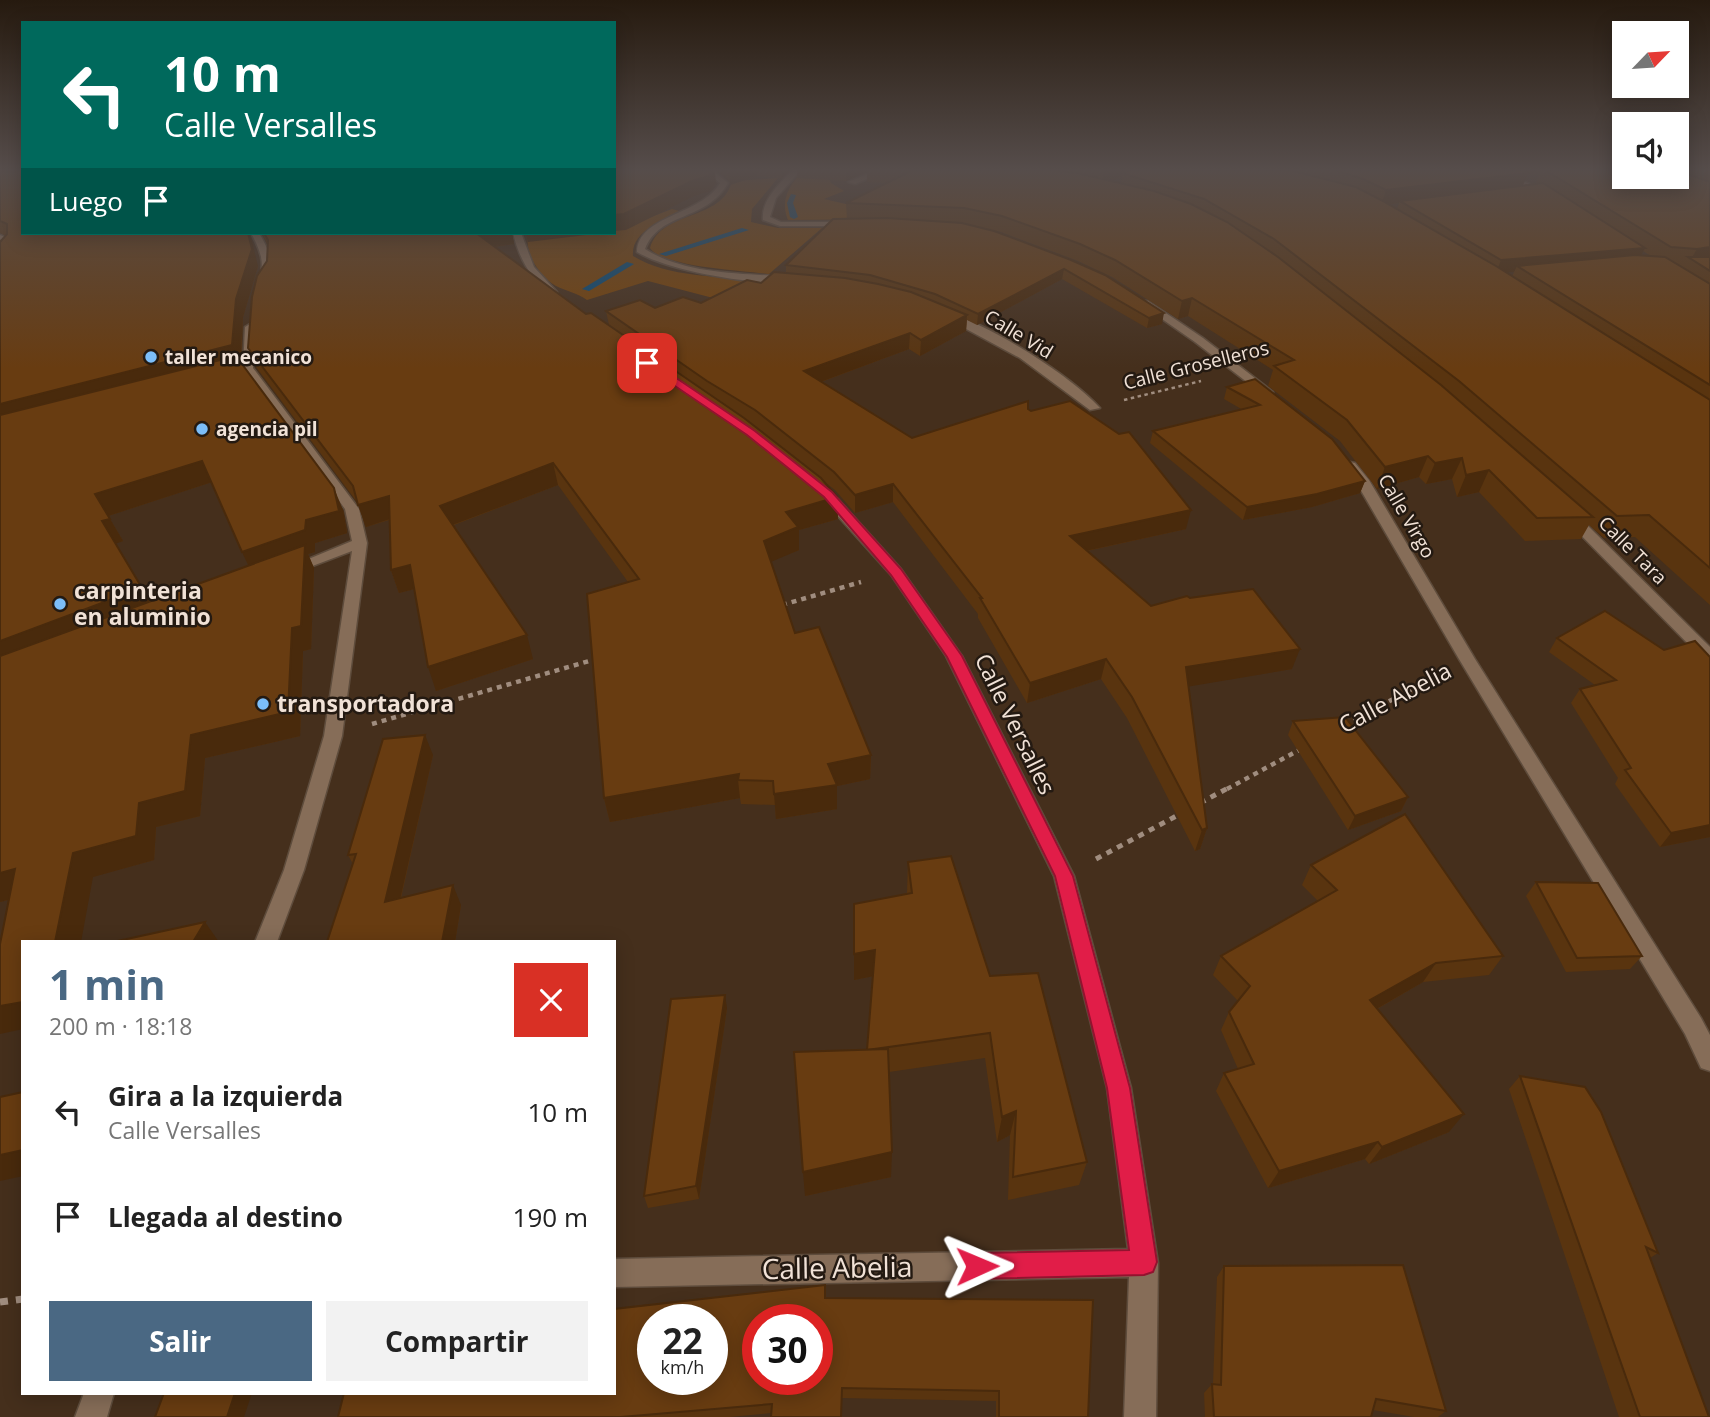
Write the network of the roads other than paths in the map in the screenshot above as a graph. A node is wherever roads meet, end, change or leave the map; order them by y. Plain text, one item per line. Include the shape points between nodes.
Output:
1 (257, 236) edge
2 (518, 236) edge
3 (647, 236) edge
4 (0, 239) edge
5 (0, 261) edge
6 (799, 281) edge
7 (1137, 298) edge
8 (561, 301) edge
9 (939, 312) edge
10 (1282, 405) edge
11 (1088, 409) edge
12 (1341, 454) edge
13 (809, 479) edge
14 (1559, 505) edge
15 (360, 543) junction
16 (270, 577) edge
17 (1710, 656) edge
18 (267, 940) edge
19 (1710, 1060) edge
20 (1144, 1262) junction
21 (616, 1273) edge
22 (98, 1395) edge
23 (92, 1417) edge
24 (1140, 1417) edge

1 - 15 street via 267,256 266,278 256,292 242,370 352,509
2 - 8 street via 524,259
3 - 6 street via 640,250 648,257 698,270
4 - 5 street via 10,242 10,250
7 - 10 street
9 - 11 street, Calle Vid via 1014,348 1066,383
12 - 19 street, Calle Virgo via 1362,480
13 - 20 street, Calle Versalles via 896,572 954,656 1064,876 1119,1088
14 - 17 street, Calle Tara
15 - 16 street
15 - 18 street via 333,736 294,870
20 - 21 street, Calle Abelia
20 - 24 street, Calle Versalles
22 - 23 street

